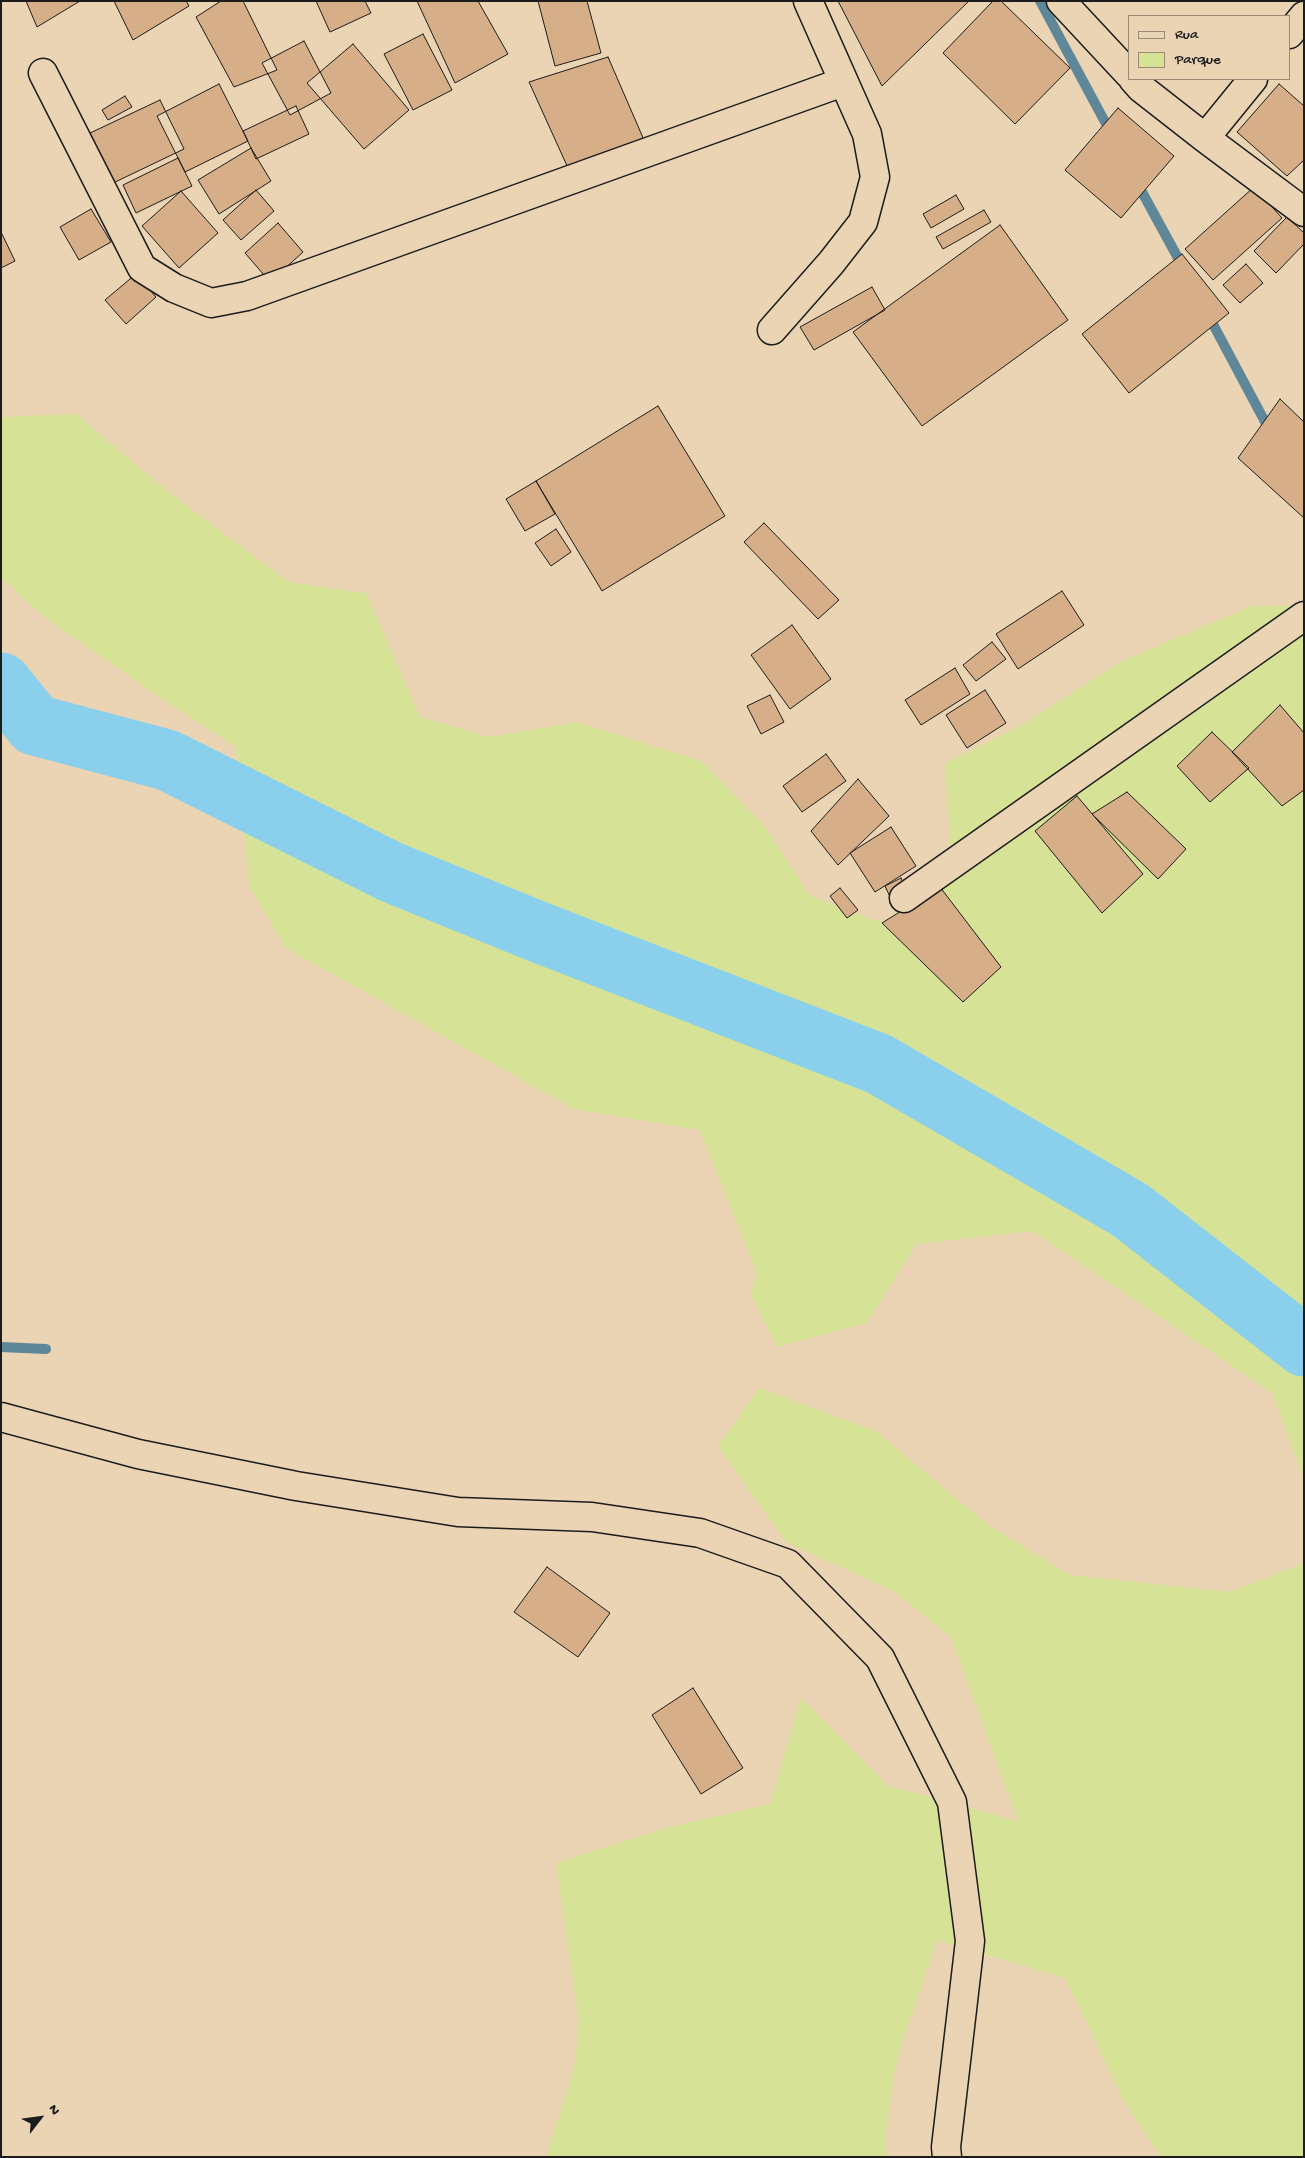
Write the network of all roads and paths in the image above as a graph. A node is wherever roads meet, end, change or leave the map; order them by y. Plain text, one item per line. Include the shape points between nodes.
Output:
1 (808, 1) edge
2 (1061, 1) edge
3 (1304, 16) edge
4 (1290, 33) edge
5 (43, 73) dead end
6 (1128, 73) edge
7 (1134, 80) edge
8 (1252, 80) edge
9 (843, 82) junction
10 (1205, 138) junction
11 (1304, 212) edge
12 (772, 330) dead end
13 (1304, 616) edge
14 (904, 898) dead end
15 (1, 1417) edge
16 (948, 2157) edge

1 - 9 street
2 - 6 street
3 - 4 street
5 - 9 street via 142,268 174,288 211,303 247,296
7 - 10 street
8 - 10 street
9 - 12 street via 867,134 875,177 863,222
10 - 11 street
13 - 14 street
15 - 16 street via 138,1454 305,1488 458,1512 592,1516 700,1533 788,1564 880,1658 952,1802 970,1941 946,2146

